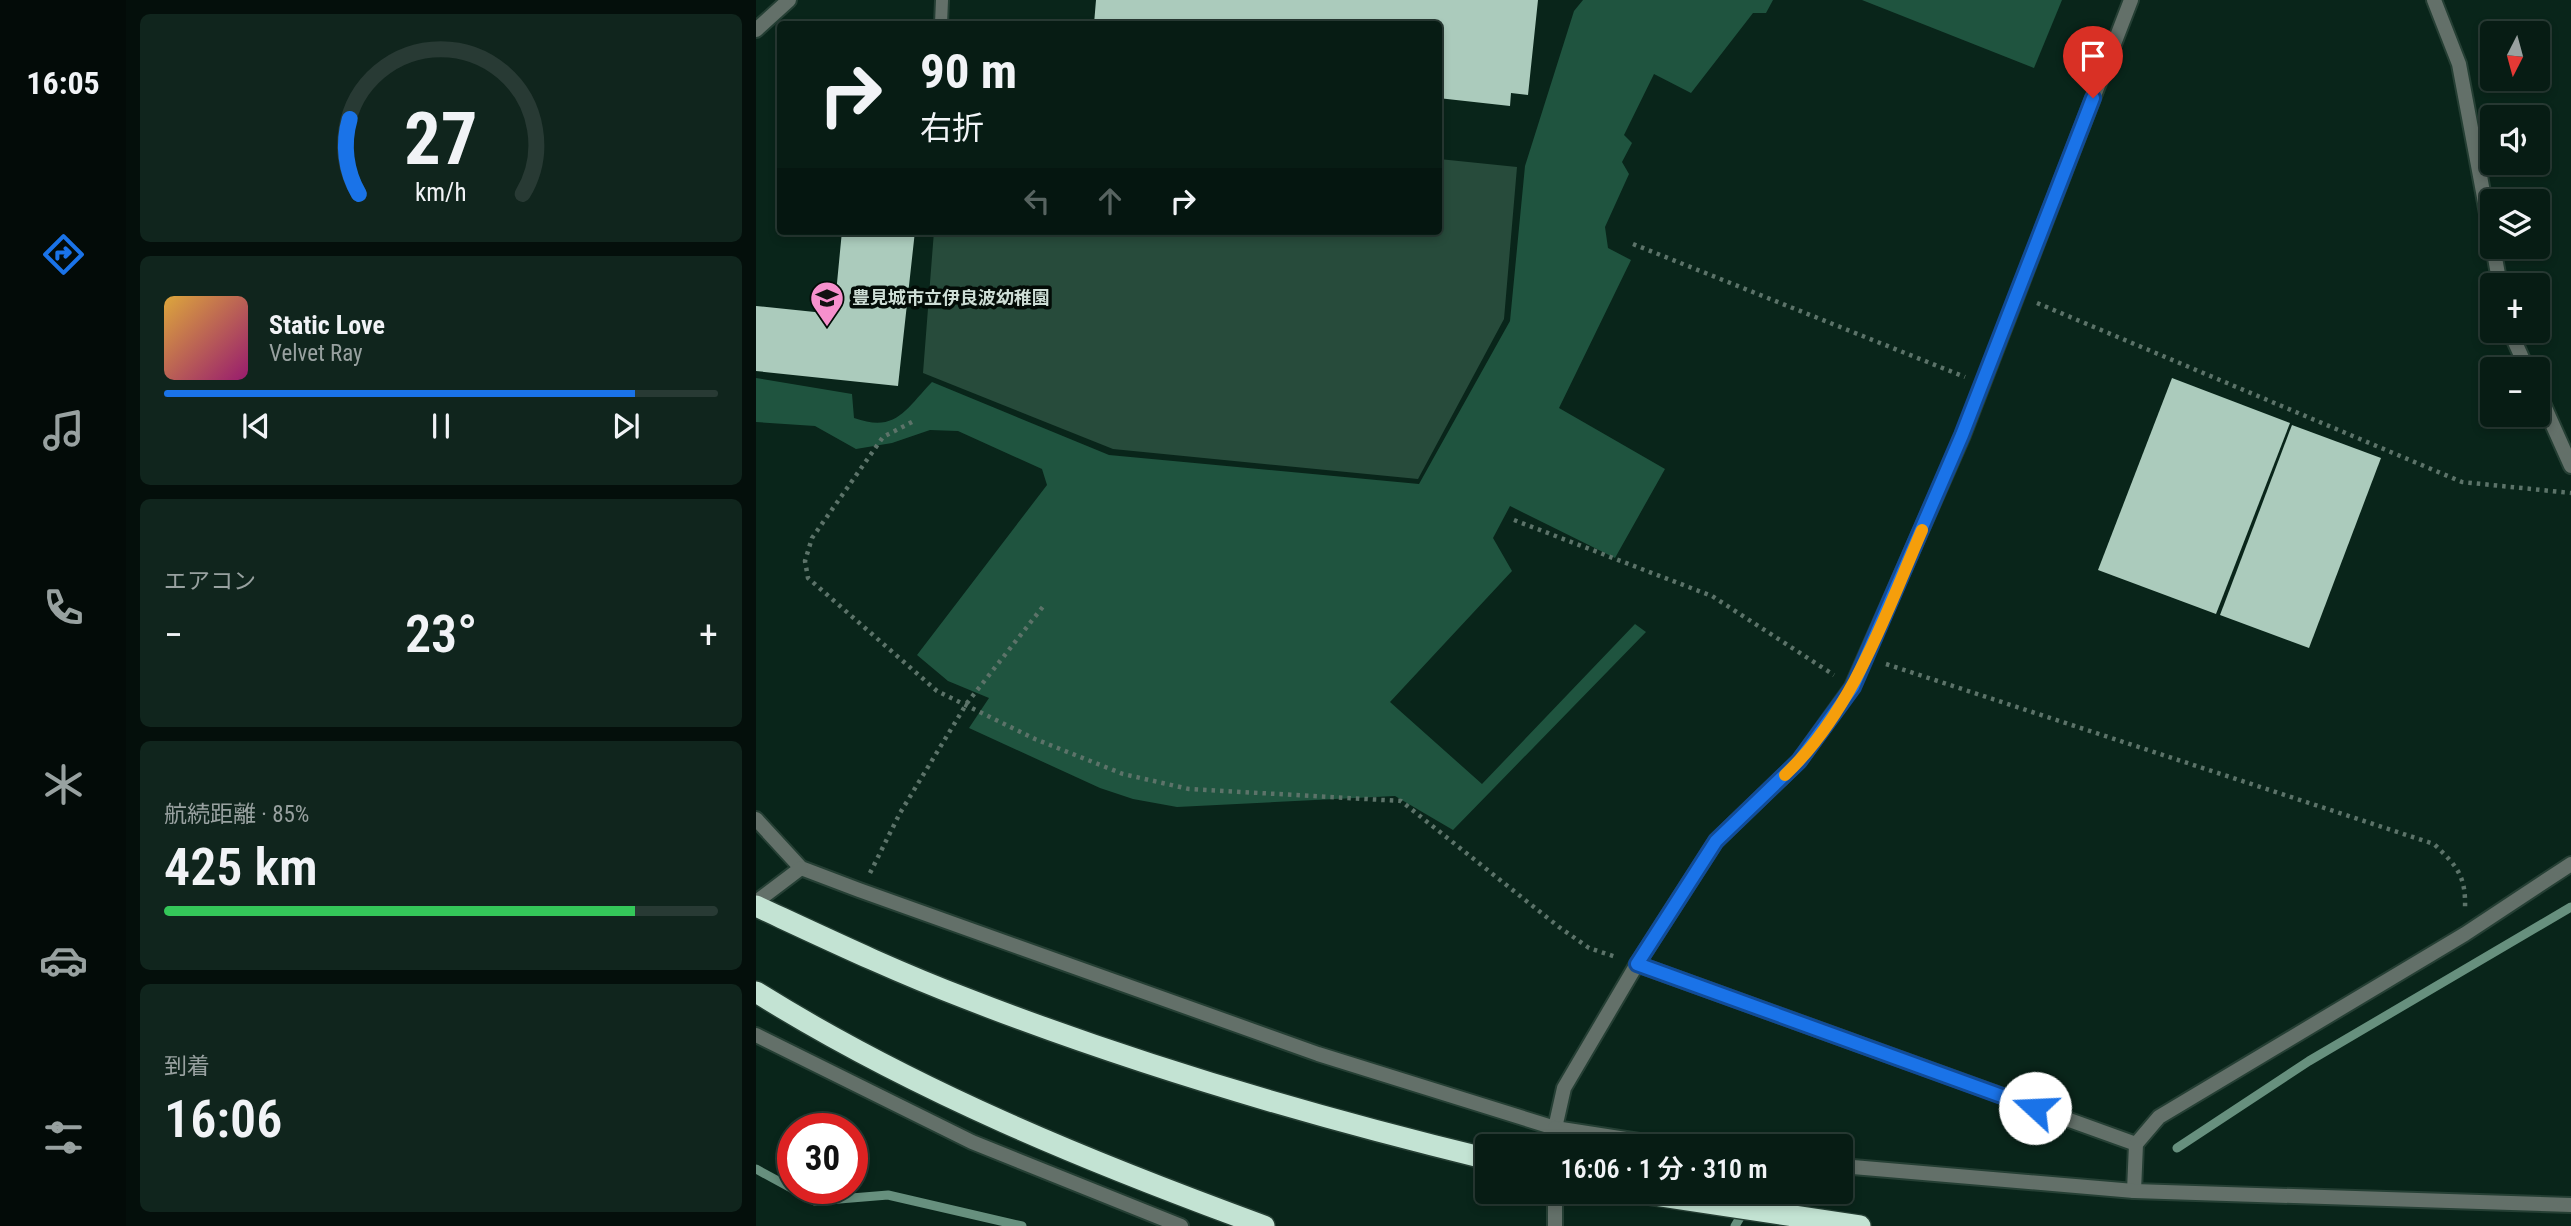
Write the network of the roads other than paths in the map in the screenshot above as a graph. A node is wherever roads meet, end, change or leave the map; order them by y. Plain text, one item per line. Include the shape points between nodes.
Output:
1 (789, 0) edge
2 (942, 0) edge
3 (2131, 0) edge
4 (2434, 0) edge
5 (941, 21) edge
6 (756, 30) edge
7 (2482, 189) edge
8 (2550, 419) edge
9 (2571, 466) edge
10 (756, 819) edge
11 (2571, 864) edge
12 (801, 868) junction
13 (756, 904) edge
14 (1637, 964) junction
15 (756, 992) edge
16 (756, 1035) edge
17 (1555, 1128) junction
18 (1555, 1134) edge
19 (1594, 1134) edge
20 (2136, 1144) junction
21 (1475, 1155) edge
22 (1853, 1167) edge
23 (2134, 1191) junction
24 (1555, 1204) edge
25 (1714, 1204) edge
26 (2571, 1205) edge
27 (1181, 1226) edge
28 (1264, 1226) edge
29 (1555, 1226) edge
30 (1860, 1226) edge

1 - 6 street
2 - 5 lane
3 - 14 street via 1982,384 1853,687 1799,761 1716,841
4 - 7 street via 2459,64
8 - 9 street
10 - 12 street
11 - 20 street via 2465,934 2159,1117
12 - 13 street
12 - 17 street via 1318,1054
13 - 21 highway via 964,998 1107,1048 1373,1131
14 - 17 street via 1564,1088
14 - 20 street
15 - 28 highway via 942,1094 1062,1148
16 - 27 street via 972,1142
17 - 18 street
17 - 19 street
20 - 23 street
22 - 23 street
23 - 26 street
24 - 29 street
25 - 30 highway

